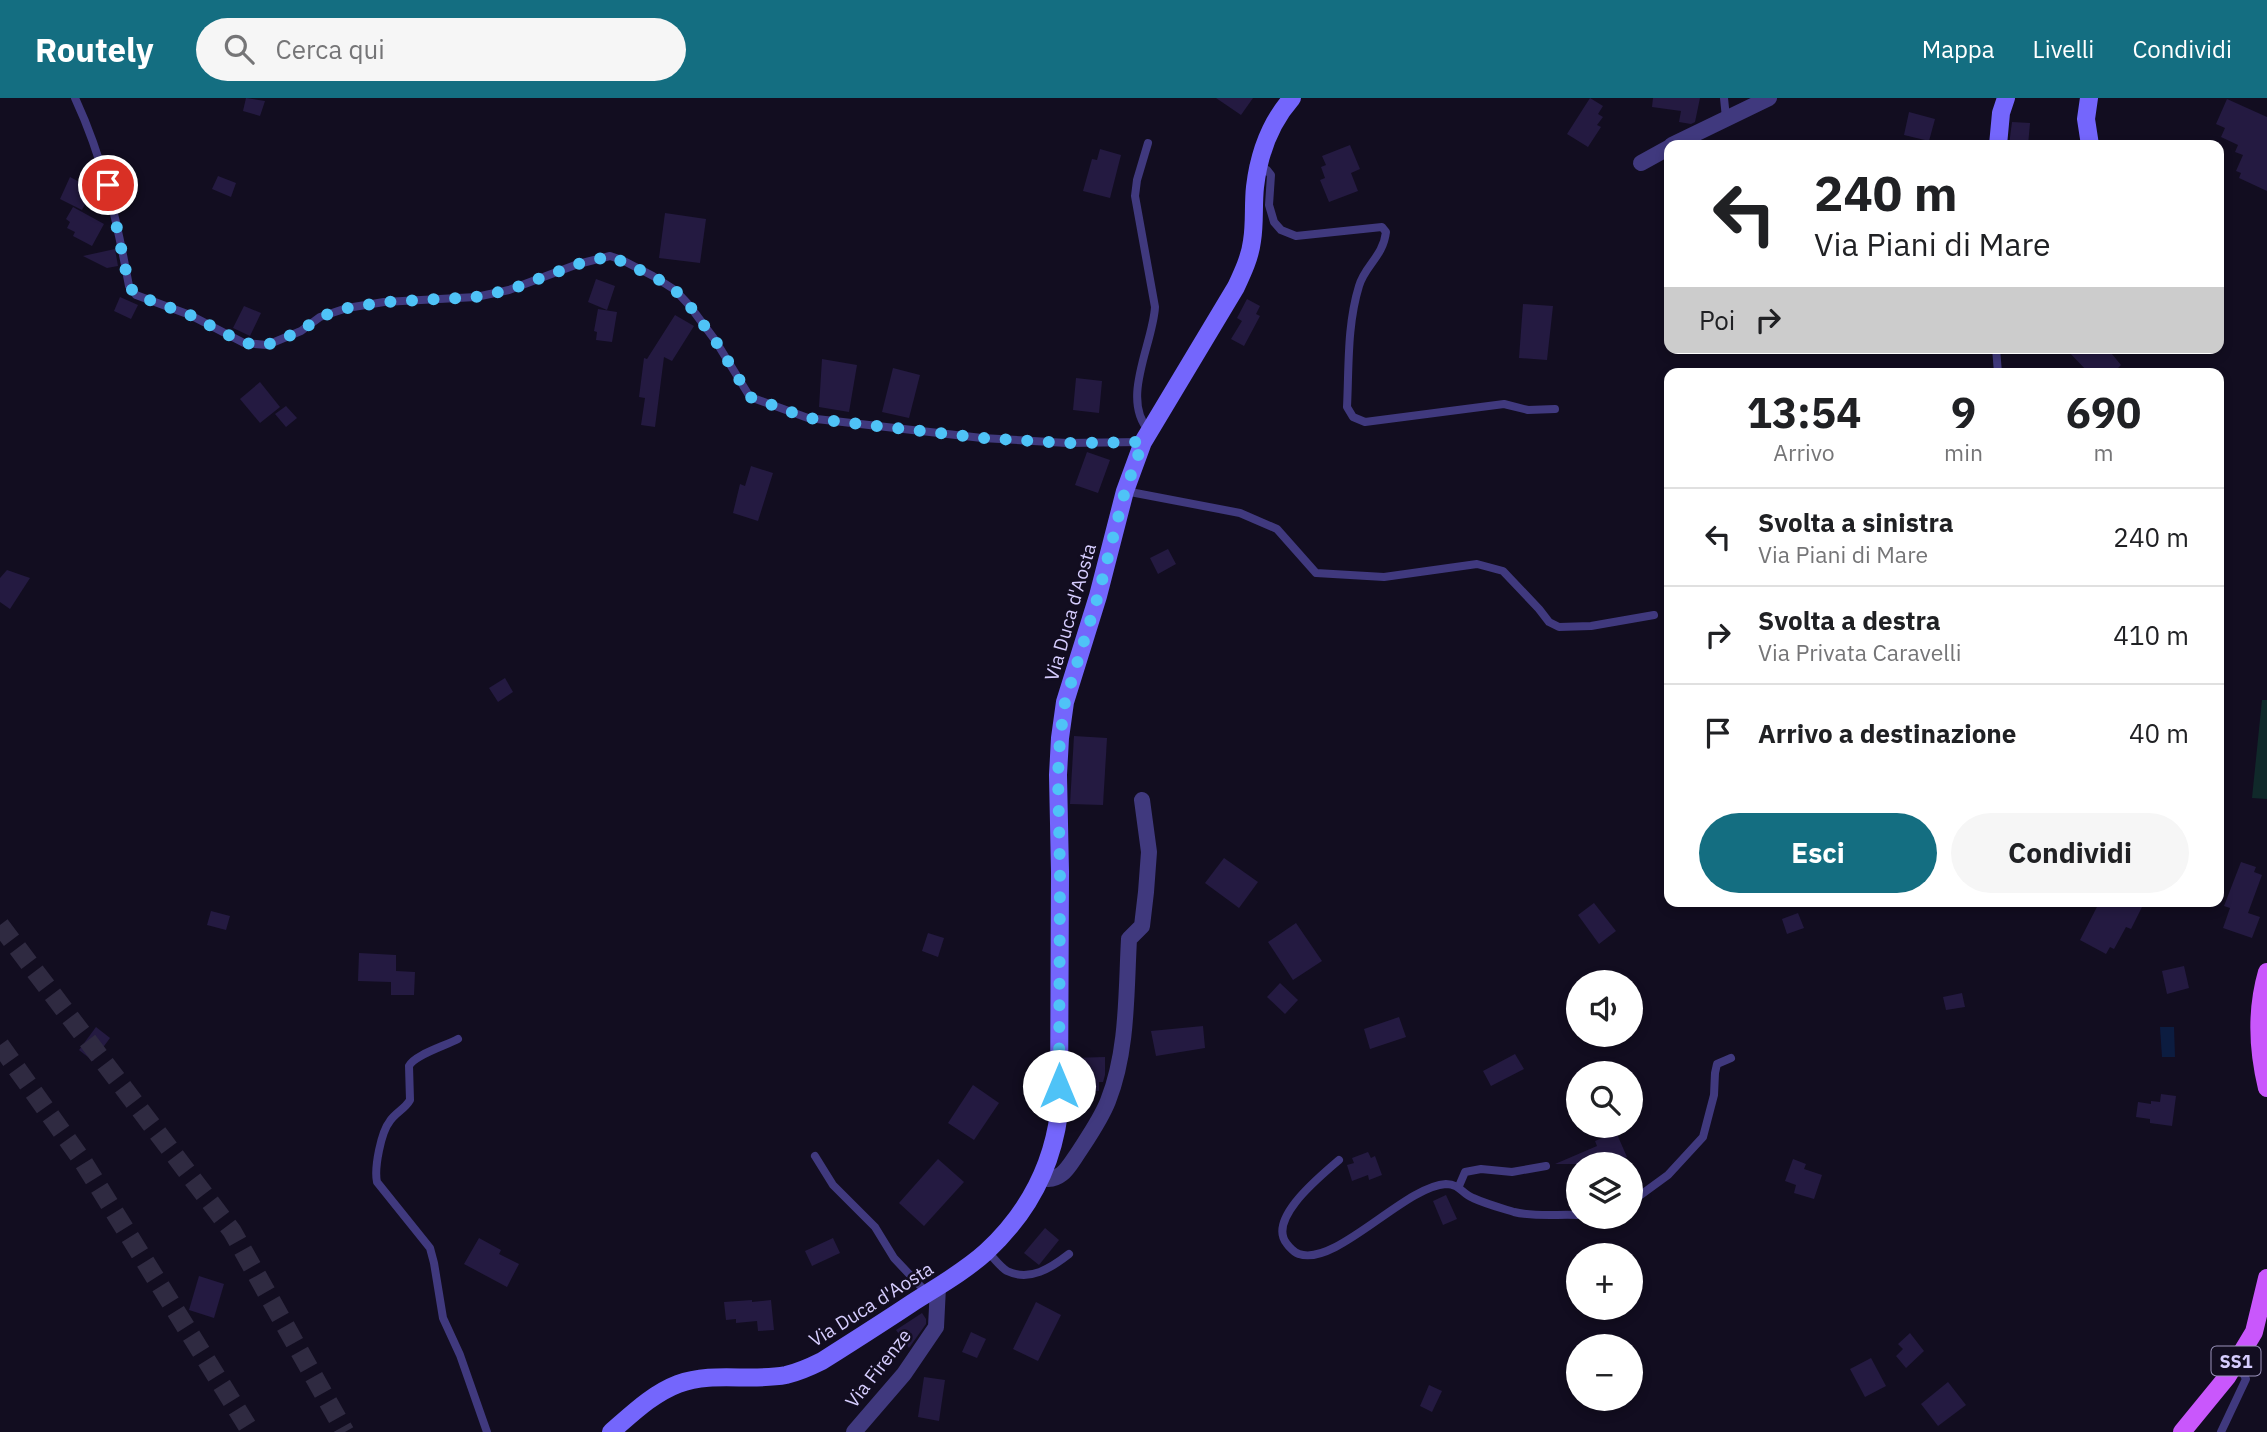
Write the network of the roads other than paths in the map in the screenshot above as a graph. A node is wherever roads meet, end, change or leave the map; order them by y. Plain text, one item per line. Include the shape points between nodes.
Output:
1 (75, 98) edge
2 (1292, 98) edge
3 (1724, 98) edge
4 (1769, 98) edge
5 (2006, 98) edge
6 (2089, 98) edge
7 (1726, 118) junction
8 (1683, 140) edge
9 (1998, 140) edge
10 (2089, 140) edge
11 (1148, 143) dead end
12 (1664, 150) edge
13 (1641, 163) dead end
14 (1259, 167) junction
15 (1555, 409) dead end
16 (1146, 437) junction
17 (1125, 491) junction
18 (1654, 615) dead end
19 (1142, 800) dead end
20 (2267, 972) edge
21 (458, 1039) dead end
22 (1731, 1058) dead end
23 (2267, 1088) edge
24 (815, 1156) dead end
25 (1339, 1160) dead end
26 (1546, 1166) dead end
27 (1042, 1178) junction
28 (1459, 1186) junction
29 (1643, 1193) edge
30 (1566, 1215) edge
31 (986, 1251) junction
32 (1069, 1254) dead end
33 (2267, 1278) edge
34 (933, 1290) junction
35 (2236, 1360) junction
36 (487, 1432) edge
37 (611, 1432) edge
38 (854, 1432) edge
39 (2182, 1432) edge
40 (2221, 1432) edge

1 - 16 lane via 108,185 129,286 136,295 190,315 244,343 267,345 347,308 476,297 610,256 675,290 715,340 750,397 808,418 1068,443
2 - 14 main road, Via Duca d'Aosta via 1273,124
3 - 7 lane
4 - 7 street
5 - 9 main road
6 - 10 main road
7 - 8 street
11 - 16 lane via 1135,195 1155,307 1138,390 1139,420
12 - 13 street
14 - 15 lane via 1271,175 1269,205 1281,230 1296,236 1382,227 1386,232 1384,246 1360,282 1351,324 1348,407 1353,416 1365,422 1504,404 1528,410
14 - 16 main road, Via Duca d'Aosta via 1247,263
16 - 17 main road, Via Duca d'Aosta
17 - 18 lane via 1240,513 1277,529 1316,573 1384,577 1477,564 1503,571 1549,622 1559,627
17 - 27 main road, Via Duca d'Aosta via 1065,702 1060,738 1059,1113
19 - 27 street, Via Duca d'Aosta via 1149,852 1146,892 1142,926 1129,939 1117,1073 1108,1101 1067,1169 1057,1179
20 - 23 main road via 2261,994 2260,1059
21 - 36 lane via 411,1062 410,1100 386,1126 375,1172 377,1182 430,1248 443,1318
22 - 29 lane via 1717,1064 1703,1137 1668,1175
24 - 34 lane via 833,1185 875,1227 894,1258
25 - 28 lane via 1290,1209 1282,1226 1283,1238 1299,1254 1327,1250 1428,1187
26 - 28 lane via 1512,1172 1481,1168 1465,1172
27 - 31 main road, Via Duca d'Aosta
28 - 30 lane via 1471,1198 1518,1213
31 - 32 lane via 1006,1270 1024,1276 1039,1273
31 - 34 main road, Via Duca d'Aosta
33 - 35 main road, SS1 via 2254,1332
34 - 37 main road, Via Duca d'Aosta via 804,1370 678,1384
34 - 38 street, Via Firenze via 936,1327 904,1374
35 - 39 main road, SS1
35 - 40 lane via 2246,1379

